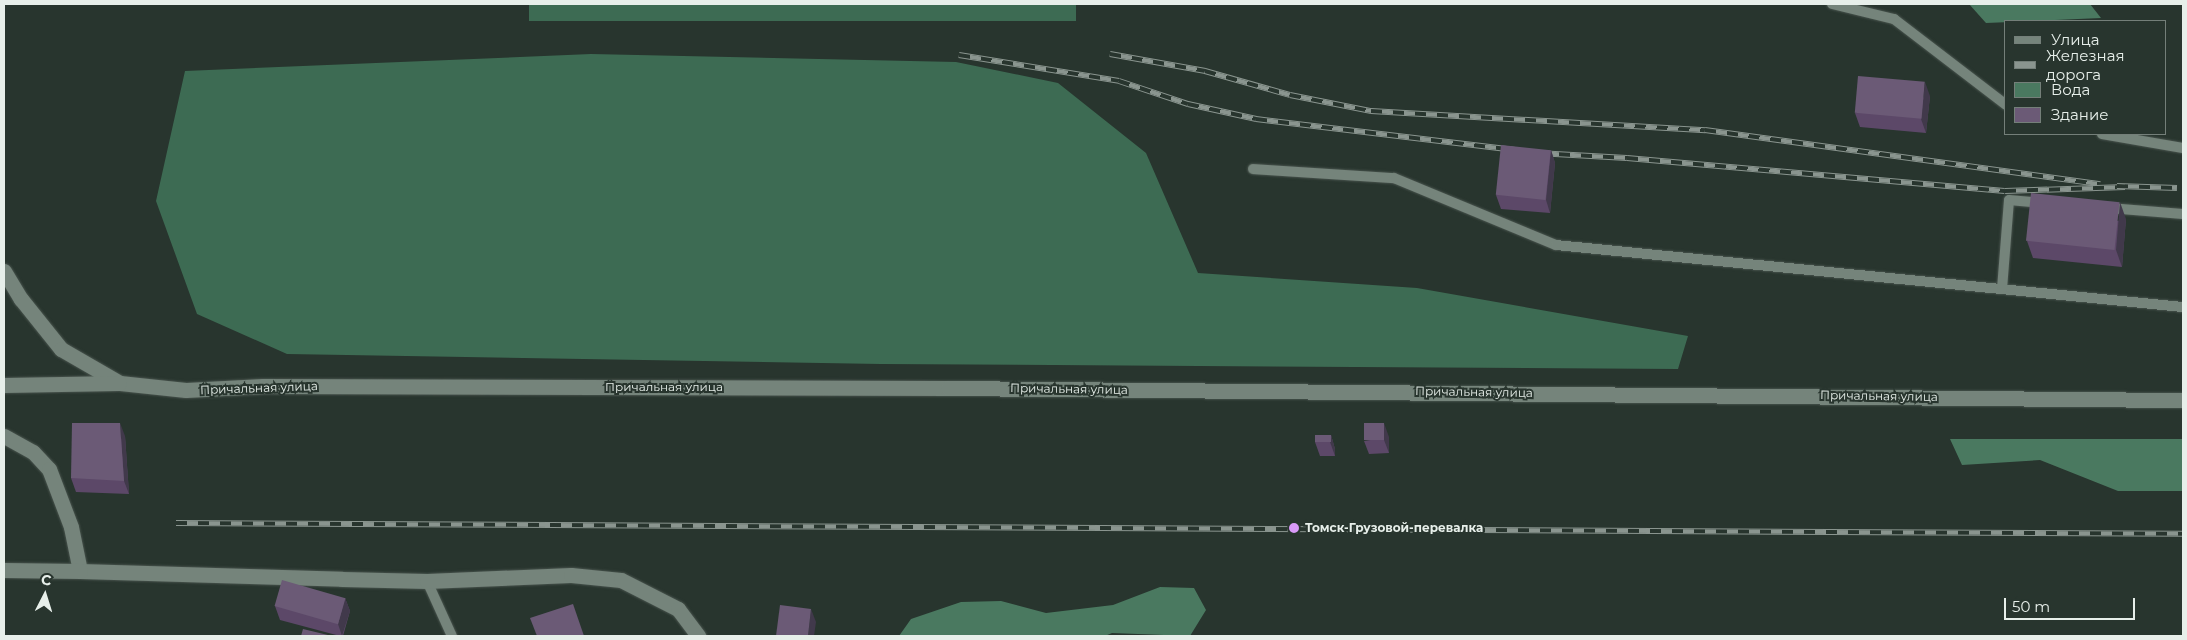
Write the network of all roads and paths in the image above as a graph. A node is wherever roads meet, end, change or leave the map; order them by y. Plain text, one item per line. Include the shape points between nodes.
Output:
1 (1832, 4) edge
2 (2004, 104) edge
3 (2108, 135) edge
4 (2183, 148) edge
5 (1253, 169) dead end
6 (2058, 204) edge
7 (2096, 207) edge
8 (2183, 214) edge
9 (4, 271) edge
10 (2002, 289) junction
11 (2183, 307) edge
12 (120, 383) junction
13 (4, 385) edge
14 (2183, 400) edge
15 (4, 436) edge
16 (4, 570) edge
17 (80, 571) junction
18 (427, 580) junction
19 (452, 636) edge
20 (698, 636) edge

1 - 2 lane via 1894,19
3 - 4 lane
5 - 10 lane via 1394,178 1556,245
6 - 10 lane via 2009,200
7 - 8 lane
9 - 12 street, Причальная улица via 21,299 61,349
10 - 11 lane
12 - 13 street
12 - 14 street, Причальная улица via 186,390 264,386 948,388
15 - 17 street via 33,452 49,469 70,527
16 - 17 street
17 - 18 street
18 - 19 lane
18 - 20 street via 571,575 621,580 678,609

